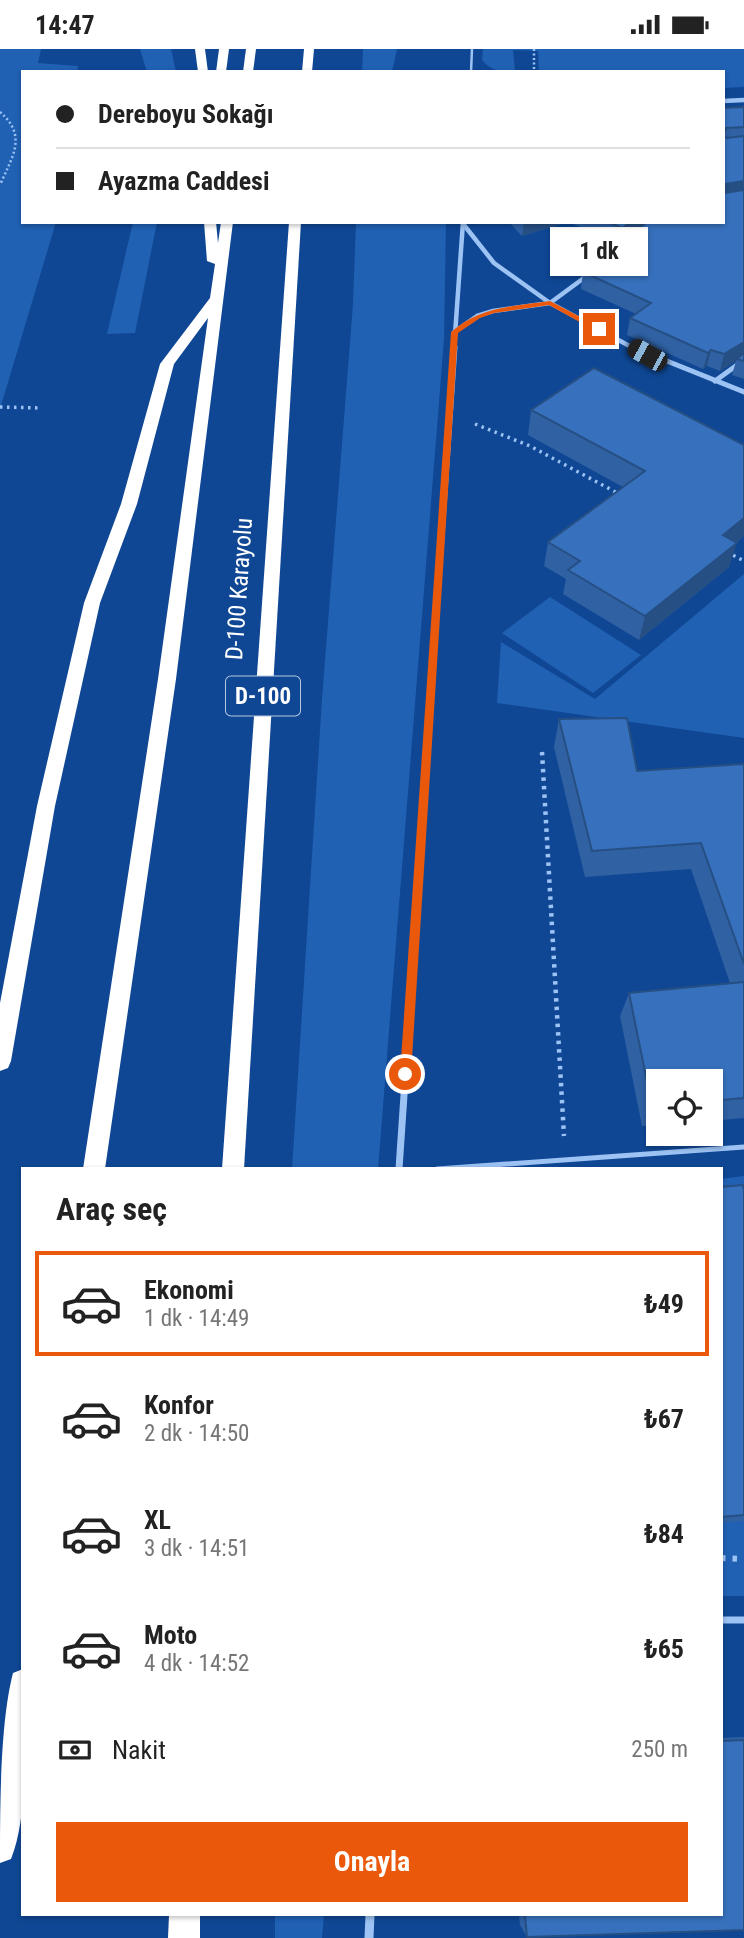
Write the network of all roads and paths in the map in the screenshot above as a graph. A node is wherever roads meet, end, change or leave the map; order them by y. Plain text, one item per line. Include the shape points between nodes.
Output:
1 (201, 49) edge
2 (224, 49) edge
3 (251, 49) edge
4 (472, 49) edge
5 (534, 49) edge
6 (203, 70) edge
7 (222, 70) edge
8 (248, 70) edge
9 (471, 70) edge
10 (534, 70) edge
11 (744, 100) edge
12 (725, 101) edge
13 (0, 112) edge
14 (0, 185) edge
15 (210, 224) edge
16 (227, 224) edge
17 (295, 224) edge
18 (463, 224) edge
19 (464, 224) edge
20 (594, 271) edge
21 (216, 301) junction
22 (550, 303) junction
23 (454, 332) junction
24 (744, 360) edge
25 (715, 381) junction
26 (744, 392) edge
27 (0, 407) edge
28 (41, 408) dead end
29 (448, 413) junction
30 (625, 497) edge
31 (720, 549) edge
32 (744, 561) edge
33 (542, 752) dead end
34 (0, 1061) edge
35 (744, 1147) edge
36 (565, 1160) junction
37 (94, 1167) edge
38 (233, 1167) edge
39 (399, 1167) edge
40 (465, 1167) edge
41 (723, 1558) edge
42 (744, 1559) edge
43 (723, 1619) edge
44 (744, 1620) edge
45 (21, 1697) edge
46 (2, 1835) edge
47 (185, 1916) edge
48 (370, 1916) edge
49 (184, 1938) edge
50 (369, 1938) edge

1 - 6 highway
2 - 7 highway
3 - 8 highway
4 - 9 lane
5 - 10 path
11 - 12 street
13 - 14 path via 18,131
15 - 21 highway
16 - 21 highway
17 - 38 highway, D-100 Karayolu / D-100
18 - 23 street
19 - 22 street via 494,263
20 - 22 street
21 - 34 highway via 167,364 129,504 92,603 46,806
21 - 37 highway via 167,679
22 - 23 street via 493,311
22 - 25 street via 647,355
23 - 29 street
24 - 25 street
25 - 26 street
27 - 28 path
29 - 30 path via 530,446
29 - 39 street
31 - 32 path
33 - 36 path
35 - 36 lane
36 - 40 lane
41 - 42 path
43 - 44 lane
45 - 46 highway
47 - 49 highway
48 - 50 street

